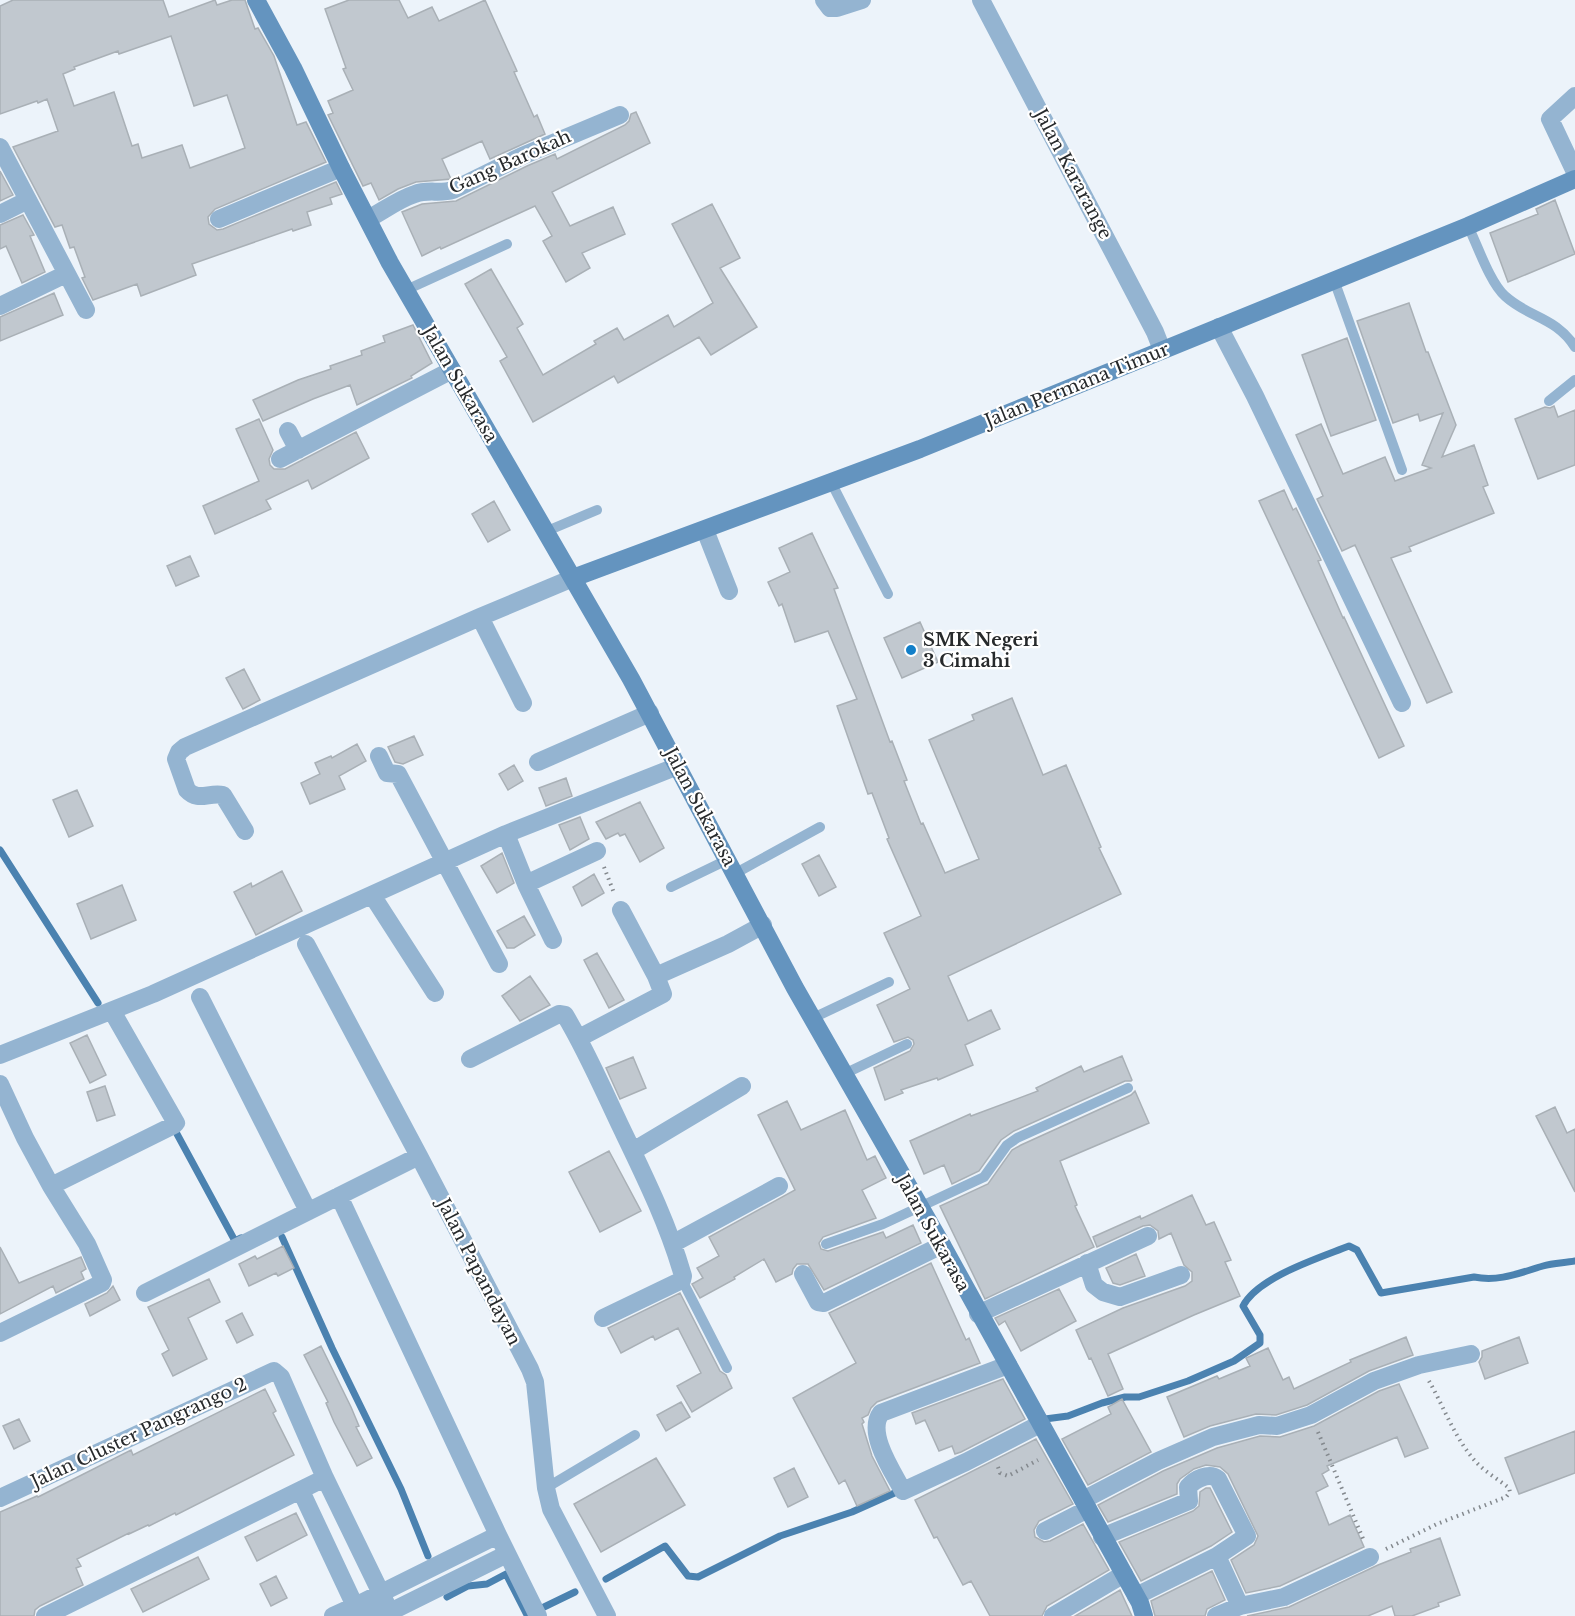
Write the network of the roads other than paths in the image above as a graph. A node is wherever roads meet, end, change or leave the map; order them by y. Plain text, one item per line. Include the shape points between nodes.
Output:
1 (256, 0) edge
2 (824, 0) edge
3 (862, 0) edge
4 (981, 0) edge
5 (1575, 96) edge
6 (620, 115) dead end
7 (0, 147) edge
8 (341, 168) junction
9 (1575, 172) edge
10 (1575, 178) edge
11 (28, 200) junction
12 (0, 214) edge
13 (219, 219) dead end
14 (368, 219) junction
15 (1468, 226) junction
16 (507, 244) dead end
17 (66, 274) junction
18 (1334, 280) junction
19 (406, 290) junction
20 (0, 306) edge
21 (86, 310) dead end
22 (1219, 327) junction
23 (1575, 347) edge
24 (1162, 350) junction
25 (452, 369) junction
26 (1575, 381) edge
27 (1549, 401) dead end
28 (288, 430) dead end
29 (298, 450) junction
30 (280, 459) dead end
31 (1402, 470) dead end
32 (831, 482) junction
33 (597, 510) dead end
34 (705, 530) junction
35 (547, 531) junction
36 (573, 578) junction
37 (729, 591) dead end
38 (888, 594) dead end
39 (480, 617) junction
40 (523, 703) dead end
41 (1402, 703) dead end
42 (650, 713) junction
43 (380, 756) dead end
44 (538, 762) dead end
45 (678, 766) junction
46 (820, 827) dead end
47 (245, 831) dead end
48 (506, 834) junction
49 (597, 851) dead end
50 (443, 861) junction
51 (732, 866) junction
52 (526, 884) junction
53 (671, 886) dead end
54 (372, 895) junction
55 (621, 910) dead end
56 (763, 925) junction
57 (553, 940) dead end
58 (306, 944) dead end
59 (499, 964) dead end
60 (656, 975) junction
61 (889, 982) dead end
62 (435, 993) dead end
63 (200, 997) dead end
64 (112, 1011) junction
65 (813, 1018) junction
66 (579, 1038) junction
67 (908, 1044) dead end
68 (2, 1051) edge
69 (470, 1059) dead end
70 (844, 1074) junction
71 (0, 1084) edge
72 (742, 1086) dead end
73 (1128, 1088) dead end
74 (633, 1151) junction
75 (419, 1155) junction
76 (51, 1186) junction
77 (779, 1186) dead end
78 (339, 1196) junction
79 (918, 1206) junction
80 (308, 1211) junction
81 (1148, 1236) dead end
82 (674, 1243) junction
83 (826, 1244) dead end
84 (942, 1245) junction
85 (1087, 1263) junction
86 (803, 1274) dead end
87 (1181, 1275) dead end
88 (682, 1280) junction
89 (145, 1293) dead end
90 (978, 1314) junction
91 (603, 1318) dead end
92 (0, 1333) edge
93 (1471, 1354) dead end
94 (1008, 1365) junction
95 (727, 1368) dead end
96 (1040, 1424) junction
97 (635, 1435) dead end
98 (325, 1478) junction
99 (546, 1488) junction
100 (300, 1491) junction
101 (1, 1495) edge
102 (1085, 1504) junction
103 (1045, 1531) dead end
104 (498, 1535) junction
105 (1102, 1537) junction
106 (507, 1554) junction
107 (1217, 1556) junction
108 (1370, 1557) road end
109 (1124, 1574) junction
110 (381, 1594) junction
111 (1136, 1596) junction
112 (355, 1606) junction
113 (1240, 1606) junction
114 (391, 1614) edge
115 (1144, 1615) edge
116 (45, 1616) edge
117 (333, 1616) edge
118 (538, 1616) edge
119 (607, 1616) edge
120 (1053, 1616) edge
121 (1216, 1616) edge

1 - 8 street, Jalan Sukarasa
2 - 3 street via 830,8 837,9
4 - 24 street, Jalan Kararange
5 - 9 street via 1550,119
6 - 14 street, Gang Barokah via 453,190 414,194
7 - 11 street
8 - 13 street
8 - 14 street, Jalan Sukarasa
10 - 15 street, Jalan Permana Timur
11 - 12 street
11 - 17 street
14 - 19 street, Jalan Sukarasa
15 - 18 street, Jalan Permana Timur
15 - 23 lane via 1502,293 1514,304 1559,327
16 - 19 lane
17 - 20 street
17 - 21 street
18 - 22 street, Jalan Permana Timur
18 - 31 lane
19 - 25 street, Jalan Sukarasa
22 - 24 street, Jalan Permana Timur
22 - 41 street
24 - 32 street, Jalan Permana Timur
25 - 29 street
25 - 35 street, Jalan Sukarasa
26 - 27 lane
28 - 29 street
29 - 30 street
32 - 34 street, Jalan Permana Timur
32 - 38 lane
33 - 35 lane
34 - 36 street, Jalan Permana Timur
34 - 37 street
35 - 36 street, Jalan Sukarasa
36 - 39 street
36 - 42 street, Jalan Sukarasa
39 - 40 street
39 - 47 street via 179,752 176,759 187,789 194,796 223,795
42 - 44 street
42 - 45 street, Jalan Sukarasa
43 - 50 street via 387,772 398,774
45 - 48 street
45 - 51 street, Jalan Sukarasa
46 - 51 lane
48 - 50 street
48 - 52 street
49 - 52 street
50 - 54 street
50 - 59 street
51 - 53 lane
51 - 56 street, Jalan Sukarasa
52 - 57 street
54 - 62 street
54 - 64 street
55 - 60 street
56 - 60 street
56 - 65 street, Jalan Sukarasa
58 - 75 street, Jalan Papandayan
60 - 66 street via 661,996
61 - 65 lane
63 - 80 street
64 - 68 street
64 - 76 street via 176,1123
65 - 70 street, Jalan Sukarasa
66 - 69 street via 560,1014
66 - 74 street
67 - 70 lane
70 - 79 street, Jalan Sukarasa
71 - 76 street
72 - 74 street
73 - 79 lane via 1017,1138 1007,1145 984,1177
74 - 82 street
75 - 78 street
75 - 99 street, Jalan Papandayan via 535,1382
76 - 92 street via 87,1244 103,1280
77 - 82 street
78 - 80 street
78 - 104 street
79 - 83 lane via 883,1224
79 - 84 street, Jalan Sukarasa
80 - 89 street
81 - 85 street
82 - 88 street
84 - 86 street via 824,1303 818,1302
84 - 90 street, Jalan Sukarasa
85 - 87 street via 1094,1285 1120,1297
85 - 90 street
88 - 91 street
88 - 95 lane
90 - 94 street, Jalan Sukarasa
93 - 102 street via 1419,1365 1374,1381 1311,1415 1277,1426 1259,1425 1213,1437 1158,1461
94 - 96 street, Jalan Sukarasa
94 - 96 street via 881,1413 875,1424 879,1445 903,1491
96 - 102 street, Jalan Sukarasa
97 - 99 lane
98 - 100 street
98 - 101 street, Jalan Cluster Pangrango 2 via 279,1374 274,1371
98 - 110 street
99 - 119 street, Jalan Papandayan via 551,1509
100 - 112 street
100 - 116 street
102 - 103 street
102 - 105 street, Jalan Sukarasa
104 - 106 street
104 - 110 street
105 - 107 street via 1189,1501 1188,1487 1209,1475 1218,1479 1246,1536
105 - 109 street, Jalan Sukarasa
106 - 114 street
106 - 118 street
107 - 111 street
107 - 113 street
108 - 113 street via 1284,1597
109 - 111 street, Jalan Sukarasa
109 - 120 street
110 - 112 street
110 - 114 street
111 - 115 street, Jalan Sukarasa
112 - 114 street
112 - 117 street
113 - 121 street

